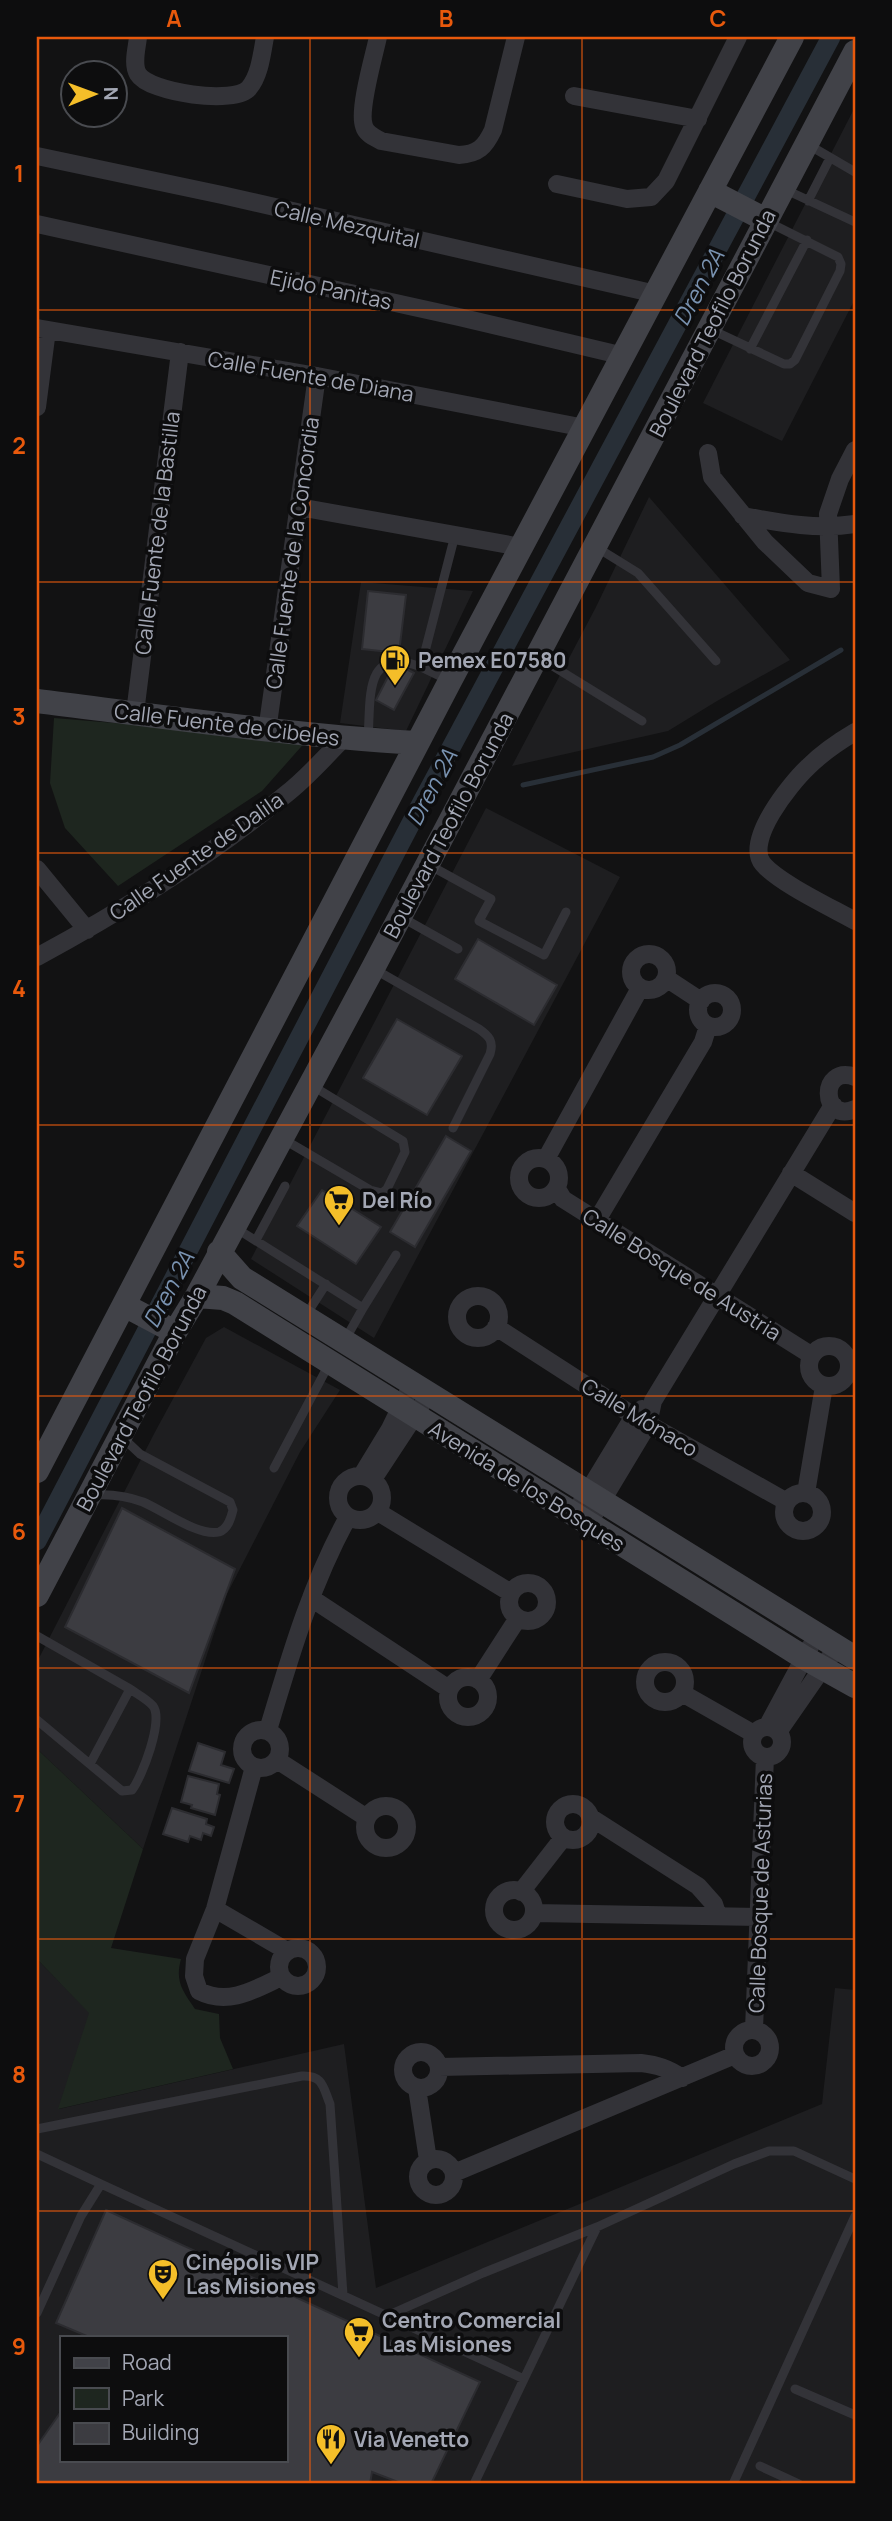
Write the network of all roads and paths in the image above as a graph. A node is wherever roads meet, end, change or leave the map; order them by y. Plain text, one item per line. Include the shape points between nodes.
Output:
1 (138, 37) edge
2 (265, 37) edge
3 (379, 37) edge
4 (516, 37) edge
5 (738, 37) edge
6 (792, 37) edge
7 (855, 52) edge
8 (575, 96) dead end
9 (698, 119) junction
10 (805, 144) junction
11 (37, 156) edge
12 (830, 158) junction
13 (855, 172) edge
14 (557, 184) dead end
15 (782, 188) junction
16 (717, 195) junction
17 (808, 201) junction
18 (760, 217) junction
19 (855, 222) edge
20 (37, 225) edge
21 (807, 240) junction
22 (656, 294) junction
23 (42, 329) edge
24 (710, 329) junction
25 (750, 349) junction
26 (180, 352) junction
27 (624, 356) junction
28 (317, 376) junction
29 (37, 407) edge
30 (585, 428) junction
31 (855, 450) edge
32 (708, 453) dead end
33 (299, 507) junction
34 (743, 516) junction
35 (855, 524) edge
36 (827, 527) junction
37 (455, 535) junction
38 (595, 546) junction
39 (521, 547) junction
40 (537, 656) junction
41 (716, 662) dead end
42 (421, 667) junction
43 (450, 681) junction
44 (37, 701) edge
45 (135, 713) junction
46 (642, 721) dead end
47 (267, 731) junction
48 (855, 732) edge
49 (343, 739) junction
50 (368, 740) junction
51 (417, 743) junction
52 (427, 864) junction
53 (37, 869) edge
54 (566, 912) dead end
55 (400, 916) junction
56 (855, 921) edge
57 (88, 930) junction
58 (458, 949) dead end
59 (37, 957) edge
60 (373, 968) junction
61 (666, 978) junction
62 (640, 988) junction
63 (701, 1001) junction
64 (708, 1026) junction
65 (855, 1077) edge
66 (310, 1084) junction
67 (833, 1105) junction
68 (855, 1109) edge
69 (453, 1128) dead end
70 (281, 1138) junction
71 (546, 1159) junction
72 (791, 1173) junction
73 (285, 1186) dead end
74 (557, 1189) junction
75 (250, 1195) junction
76 (274, 1207) junction
77 (855, 1213) edge
78 (597, 1220) junction
79 (232, 1227) junction
80 (256, 1240) junction
81 (219, 1252) junction
82 (396, 1255) dead end
83 (326, 1284) junction
84 (197, 1296) junction
85 (716, 1297) junction
86 (363, 1308) junction
87 (131, 1309) junction
88 (304, 1318) junction
89 (496, 1327) dead end
90 (169, 1329) junction
91 (291, 1339) junction
92 (344, 1342) junction
93 (811, 1355) junction
94 (330, 1363) junction
95 (824, 1386) junction
96 (420, 1389) junction
97 (402, 1418) junction
98 (641, 1420) junction
99 (121, 1436) junction
100 (274, 1468) dead end
101 (37, 1471) edge
102 (367, 1477) junction
103 (806, 1493) junction
104 (89, 1495) junction
105 (595, 1496) junction
106 (787, 1502) junction
107 (379, 1512) junction
108 (348, 1517) junction
109 (581, 1519) junction
110 (511, 1592) junction
111 (37, 1595) edge
112 (311, 1598) junction
113 (518, 1618) junction
114 (37, 1636) edge
115 (837, 1647) edge
116 (813, 1663) junction
117 (478, 1680) junction
118 (855, 1686) edge
119 (130, 1689) junction
120 (449, 1689) junction
121 (682, 1693) dead end
122 (37, 1720) edge
123 (268, 1730) junction
124 (767, 1731) junction
125 (765, 1758) junction
126 (277, 1760) junction
127 (90, 1764) junction
128 (254, 1767) junction
129 (590, 1817) junction
130 (367, 1818) dead end
131 (563, 1838) junction
132 (521, 1892) junction
133 (215, 1909) junction
134 (534, 1913) junction
135 (718, 1916) junction
136 (759, 1917) junction
137 (287, 1951) junction
138 (281, 1977) junction
139 (754, 2029) junction
140 (735, 2055) junction
141 (439, 2067) junction
142 (682, 2078) junction
143 (417, 2088) junction
144 (37, 2129) edge
145 (37, 2154) edge
146 (428, 2160) junction
147 (454, 2173) junction
148 (855, 2179) edge
149 (101, 2184) junction
150 (855, 2216) edge
151 (597, 2227) junction
152 (343, 2295) junction
153 (37, 2313) edge
154 (388, 2315) junction
155 (524, 2379) junction
156 (795, 2389) dead end
157 (855, 2415) edge
158 (760, 2466) dead end
159 (474, 2484) edge
160 (733, 2484) edge
161 (799, 2484) edge

1 - 2 street via 136,68 151,86 231,97 249,89
3 - 4 street via 364,104 364,127 369,135 381,141 471,155 488,141
5 - 9 street
6 - 16 main road
7 - 10 main road, Boulevard Teofilo Borunda
8 - 9 street
9 - 14 street via 666,181 651,197 627,199
10 - 12 lane
10 - 15 main road, Boulevard Teofilo Borunda
11 - 22 street, Calle Mezquital
12 - 13 lane
12 - 17 lane
15 - 17 lane
15 - 18 main road, Boulevard Teofilo Borunda
16 - 18 main road
16 - 22 main road
17 - 19 lane
18 - 21 lane
18 - 24 main road, Boulevard Teofilo Borunda
20 - 27 street, Ejido Panitas
21 - 25 lane
21 - 25 lane via 838,257 841,264 794,360 784,364
22 - 27 main road
23 - 26 street, Calle Fuente de Diana
23 - 29 street
24 - 25 lane
24 - 38 main road, Boulevard Teofilo Borunda
26 - 28 street, Calle Fuente de Diana
26 - 45 street, Calle Fuente de la Bastilla
27 - 30 main road
28 - 30 street, Calle Fuente de Diana
28 - 33 street, Calle Fuente de la Concordia
30 - 39 main road
31 - 36 street via 832,499
32 - 34 street via 712,477
33 - 37 street
33 - 47 street, Calle Fuente de la Concordia
34 - 36 street
34 - 36 street via 799,576 831,589
35 - 36 street
37 - 39 street
37 - 42 lane
38 - 40 main road, Boulevard Teofilo Borunda
38 - 41 lane via 638,573
39 - 43 main road
40 - 46 lane
40 - 52 main road, Boulevard Teofilo Borunda
42 - 43 lane
42 - 50 lane via 402,661 383,664 377,670
43 - 51 main road
44 - 45 main road, Calle Fuente de Cibeles
45 - 47 main road, Calle Fuente de Cibeles
47 - 49 main road, Calle Fuente de Cibeles
48 - 56 street via 805,769 760,835 758,852 772,872
49 - 50 main road, Calle Fuente de Cibeles
49 - 57 street, Calle Fuente de Dalila via 287,794 151,892
50 - 51 main road, Calle Fuente de Cibeles
51 - 87 main road via 190,1174
52 - 54 lane via 491,899 480,921 544,955
52 - 55 main road, Boulevard Teofilo Borunda
53 - 57 street
55 - 58 lane
55 - 60 main road, Boulevard Teofilo Borunda
57 - 59 street, Calle Fuente de Dalila
60 - 66 main road, Boulevard Teofilo Borunda
60 - 69 lane via 491,1040 490,1054
61 - 62 street via 655,989
61 - 62 street via 659,957 643,955 634,962 631,973
61 - 63 street
62 - 71 street
63 - 64 street via 700,1018
63 - 64 street via 715,994 725,997 731,1006 728,1021 719,1027
64 - 78 street via 704,1042
65 - 67 street via 845,1074 831,1083 828,1094
66 - 70 main road, Boulevard Teofilo Borunda
66 - 70 lane via 403,1141 405,1153 387,1189 382,1193 370,1190
67 - 68 street via 841,1111
67 - 72 street
70 - 75 main road, Boulevard Teofilo Borunda
71 - 74 street via 559,1173
71 - 74 street via 526,1162 519,1174 520,1185 535,1198 548,1197
72 - 77 street
72 - 85 street
73 - 76 lane
74 - 78 street, Calle Bosque de Austria via 564,1199
75 - 76 lane
75 - 79 main road, Boulevard Teofilo Borunda
76 - 80 lane
78 - 85 street, Calle Bosque de Austria
79 - 80 lane
79 - 81 main road, Boulevard Teofilo Borunda
80 - 83 lane
81 - 84 main road, Boulevard Teofilo Borunda
81 - 88 main road, Avenida de los Bosques via 242,1278
82 - 86 lane
83 - 86 lane
83 - 88 lane
84 - 90 main road, Boulevard Teofilo Borunda
84 - 91 main road, Avenida de los Bosques via 234,1303
85 - 93 street, Calle Bosque de Austria
85 - 98 street
86 - 92 lane
87 - 90 main road
87 - 101 main road
88 - 91 lane
88 - 92 main road, Avenida de los Bosques
89 - 98 street, Calle Mónaco
90 - 99 main road, Boulevard Teofilo Borunda
91 - 94 main road, Avenida de los Bosques
92 - 96 main road, Avenida de los Bosques
93 - 95 street via 808,1370
93 - 95 street via 821,1346 835,1346 848,1361 843,1380
94 - 97 main road, Avenida de los Bosques
94 - 100 lane
95 - 103 street
96 - 97 street
96 - 105 main road, Avenida de los Bosques
97 - 102 street
97 - 102 street
97 - 109 main road, Avenida de los Bosques
98 - 105 street
98 - 106 street, Calle Mónaco
99 - 104 main road, Boulevard Teofilo Borunda
99 - 104 lane via 140,1454 230,1502 230,1520 217,1533 203,1531 142,1502 110,1494
102 - 107 street via 383,1494
102 - 108 street via 348,1479 339,1491 339,1506
103 - 106 street via 795,1494
103 - 106 street via 821,1506 821,1519 812,1529 798,1530 787,1522
104 - 111 main road, Boulevard Teofilo Borunda
105 - 109 street
105 - 115 main road, Avenida de los Bosques
107 - 108 street via 368,1520
107 - 110 street
108 - 112 street
109 - 116 main road, Avenida de los Bosques
110 - 113 street via 509,1604
110 - 113 street via 521,1584 535,1584 546,1600 538,1617
112 - 120 street
112 - 123 street
113 - 117 street
114 - 119 lane
115 - 116 street
116 - 118 main road, Avenida de los Bosques
116 - 124 street
117 - 120 street via 462,1678
117 - 120 street via 488,1698 477,1715 456,1714 449,1702
119 - 127 lane
119 - 127 lane via 154,1706 156,1713 153,1740 137,1784 122,1791
121 - 124 street
122 - 127 lane
123 - 126 street via 281,1748
123 - 128 street via 255,1730 243,1742 243,1756
124 - 125 street via 753,1749
124 - 125 street via 781,1737 777,1754
125 - 136 street, Calle Bosque de Asturias
126 - 128 street via 267,1768
126 - 130 street
128 - 133 street
129 - 131 street via 590,1828 583,1837
129 - 131 street via 578,1805 562,1808 555,1823
129 - 135 street via 698,1886
131 - 132 street
132 - 134 street via 531,1899
132 - 134 street via 508,1891 498,1899 495,1912 499,1924 517,1930 528,1924
133 - 137 street
133 - 138 street via 195,1959 199,1991 228,1998
134 - 135 street
135 - 136 street
136 - 139 street, Calle Bosque de Asturias
137 - 138 street via 279,1962
137 - 138 street via 301,1948 313,1955 316,1976 299,1987
139 - 140 street via 739,2034 733,2044
139 - 140 street via 768,2039 766,2059 752,2067 741,2064
140 - 142 street
141 - 142 street via 641,2063
141 - 143 street via 432,2083
141 - 143 street via 434,2057 424,2052 408,2056 402,2071
142 - 147 street
143 - 146 street
144 - 152 lane via 315,2076 330,2104
145 - 149 lane
146 - 147 street via 441,2160
146 - 147 street via 417,2175 425,2192 437,2196 448,2191
148 - 151 lane via 794,2151 769,2151
149 - 152 lane
149 - 153 lane
150 - 160 lane
151 - 154 lane
151 - 155 lane
152 - 154 lane
154 - 155 lane
155 - 159 lane
156 - 157 lane
158 - 161 lane

